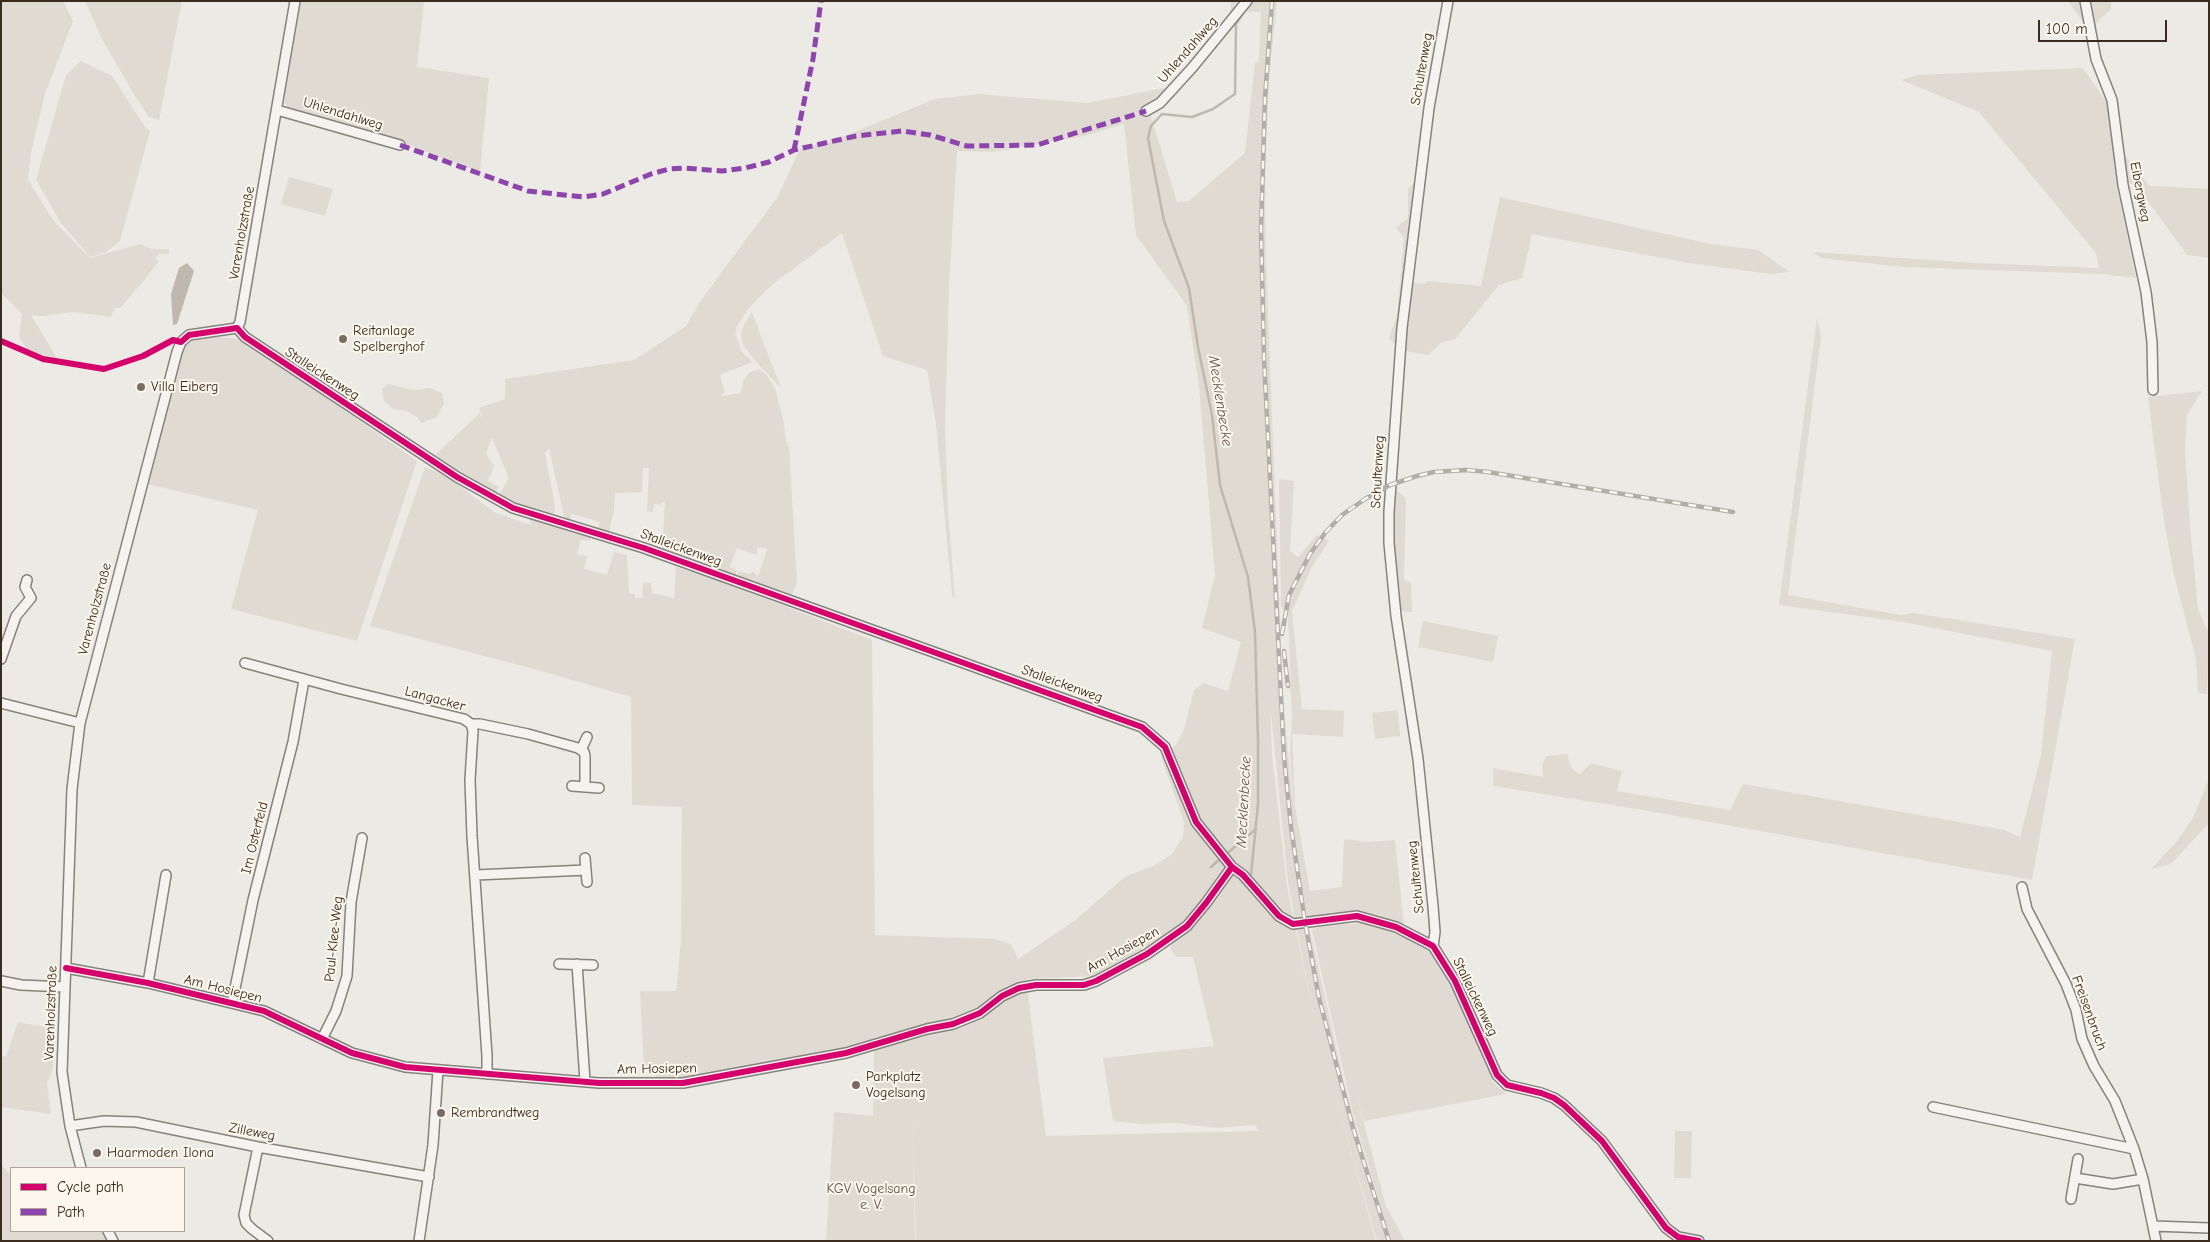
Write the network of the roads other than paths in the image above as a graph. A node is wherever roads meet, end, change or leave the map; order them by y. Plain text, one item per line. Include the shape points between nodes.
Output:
1 (295, 1) edge
2 (1246, 1) edge
3 (1448, 1) edge
4 (2085, 1) edge
5 (277, 110) junction
6 (1146, 111) dead end
7 (400, 146) dead end
8 (237, 328) junction
9 (2153, 390) dead end
10 (27, 580) dead end
11 (1, 660) edge
12 (245, 663) dead end
13 (304, 680) junction
14 (1, 703) edge
15 (80, 723) junction
16 (471, 724) junction
17 (587, 737) dead end
18 (581, 750) junction
19 (572, 786) dead end
20 (585, 786) junction
21 (599, 788) dead end
22 (362, 838) dead end
23 (585, 858) dead end
24 (1229, 863) junction
25 (586, 870) junction
26 (166, 875) dead end
27 (476, 875) junction
28 (587, 882) dead end
29 (2022, 887) dead end
30 (1433, 946) junction
31 (559, 964) dead end
32 (577, 964) junction
33 (593, 965) dead end
34 (66, 968) junction
35 (1, 982) edge
36 (148, 983) junction
37 (65, 986) junction
38 (232, 1003) junction
39 (322, 1039) junction
40 (438, 1070) junction
41 (487, 1074) junction
42 (585, 1082) junction
43 (1933, 1107) dead end
44 (70, 1126) junction
45 (258, 1147) junction
46 (2134, 1149) junction
47 (2078, 1159) dead end
48 (81, 1167) edge
49 (429, 1177) junction
50 (2075, 1178) junction
51 (2143, 1179) junction
52 (2071, 1199) dead end
53 (2153, 1226) junction
54 (2209, 1228) edge
55 (268, 1241) edge
56 (419, 1241) edge
57 (1699, 1241) edge
58 (2156, 1241) edge

1 - 5 street, Varenholzstraße
2 - 6 street, Uhlendahlweg via 1192,68 1160,103
3 - 30 street, Schultenweg via 1429,108 1402,328 1389,512 1396,616 1418,760 1433,906
4 - 9 street, Eibergweg via 2096,59 2112,100 2123,185 2146,292
5 - 7 street, Uhlendahlweg
5 - 8 street, Varenholzstraße
8 - 15 street, Varenholzstraße via 189,335 177,352
8 - 24 street, Stalleickenweg via 245,337 457,477 513,508 644,548 1142,727 1165,747 1196,822
10 - 11 street via 25,588 31,598 16,616
12 - 13 street, Langacker
13 - 16 street, Langacker via 464,719
13 - 38 street, Im Osterfeld via 293,742 253,900
14 - 15 street
15 - 34 street, Varenholzstraße via 72,788
16 - 18 street via 528,734
16 - 27 street, Langacker via 474,731 470,780
17 - 18 street
18 - 20 street via 585,756
19 - 20 street
20 - 21 street
22 - 39 street, Paul-Klee-Weg via 349,920 347,976 336,1011
23 - 25 street
24 - 30 street, Stalleickenweg via 1288,923 1356,916 1396,927
24 - 42 street, Am Hosiepen via 1206,903 1187,926 1147,954 1096,981 1084,985 1019,988 965,1020 926,1028 846,1053 786,1065 683,1083
25 - 27 street
25 - 28 street
26 - 36 street
27 - 41 street, Langacker
29 - 46 street, Freisenbruch via 2026,909 2066,984 2082,1039 2115,1101
30 - 57 street, Stalleickenweg via 1455,981 1497,1075 1507,1085 1541,1092 1564,1105 1602,1141 1666,1228 1678,1237
31 - 32 street
32 - 33 street
32 - 42 street
34 - 36 street, Am Hosiepen
34 - 37 street, Varenholzstraße
35 - 37 street
36 - 38 street, Am Hosiepen
37 - 44 street, Varenholzstraße via 62,1072
38 - 39 street, Am Hosiepen via 264,1011
39 - 40 street, Am Hosiepen via 370,1059
40 - 41 street, Am Hosiepen
40 - 49 street
41 - 42 street, Am Hosiepen
43 - 46 street
44 - 45 street, Zilleweg via 104,1121 136,1122
44 - 48 street, Varenholzstraße
45 - 49 street, Zilleweg
45 - 55 street via 244,1215 246,1223
46 - 51 street, Freisenbruch
47 - 50 street
49 - 56 street
50 - 51 street via 2113,1184
50 - 52 street
51 - 53 street, Freisenbruch
53 - 54 street
53 - 58 street, Freisenbruch

